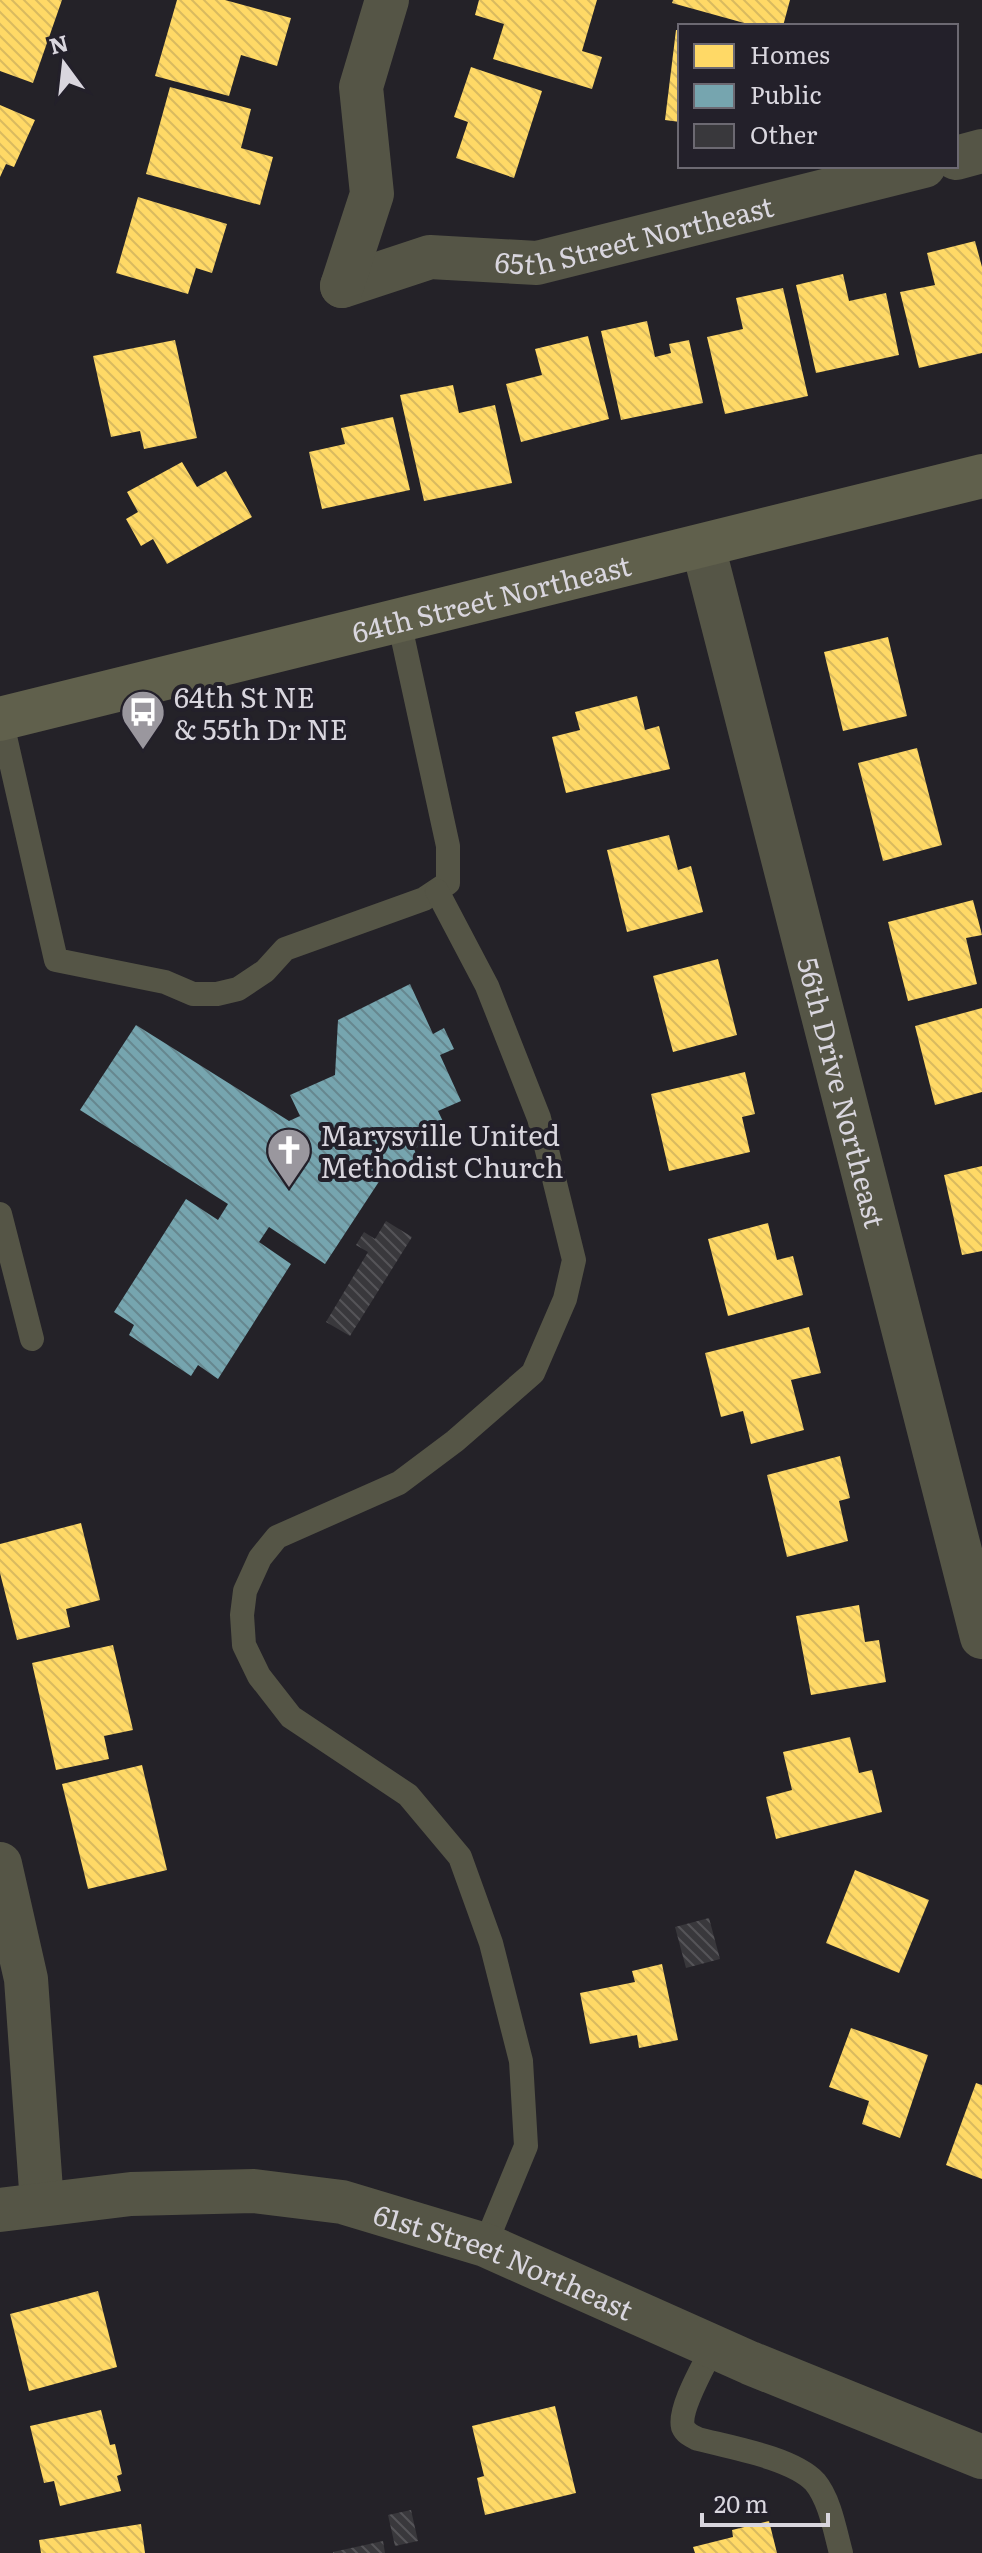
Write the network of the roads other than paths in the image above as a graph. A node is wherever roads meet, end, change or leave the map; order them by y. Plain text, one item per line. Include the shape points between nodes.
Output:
1 (387, 0) edge
2 (982, 151) edge
3 (958, 157) edge
4 (916, 168) edge
5 (982, 476) edge
6 (703, 546) junction
7 (399, 621) junction
8 (0, 719) edge
9 (437, 891) junction
10 (0, 1214) edge
11 (32, 1339) dead end
12 (982, 1637) edge
13 (0, 1864) edge
14 (42, 2204) junction
15 (0, 2210) edge
16 (485, 2245) junction
17 (713, 2347) junction
18 (982, 2457) edge
19 (841, 2553) edge

1 - 4 street, 65th Street Northeast via 361,87 372,194 342,286 430,257 537,263
2 - 3 street
5 - 6 main road, 64th Street Northeast
6 - 7 main road, 64th Street Northeast
6 - 12 street, 56th Drive Northeast
7 - 8 main road, 64th Street Northeast
7 - 9 lane via 448,846 448,883
8 - 9 lane via 56,960 165,982 193,994 217,994 238,989 285,949
9 - 16 lane via 487,986 539,1118 574,1260 565,1299 533,1373 455,1441 399,1483 277,1537 245,1591 242,1615 244,1645 259,1676 291,1717 408,1795 460,1857 491,1943 521,2061 526,2146
10 - 11 lane
13 - 14 street via 26,1979
14 - 15 street, 61st Street Northeast
14 - 16 street, 61st Street Northeast via 131,2194 254,2191 342,2202
16 - 17 street, 61st Street Northeast
17 - 18 street, 61st Street Northeast
17 - 19 lane via 683,2421 688,2435 786,2464 815,2483

